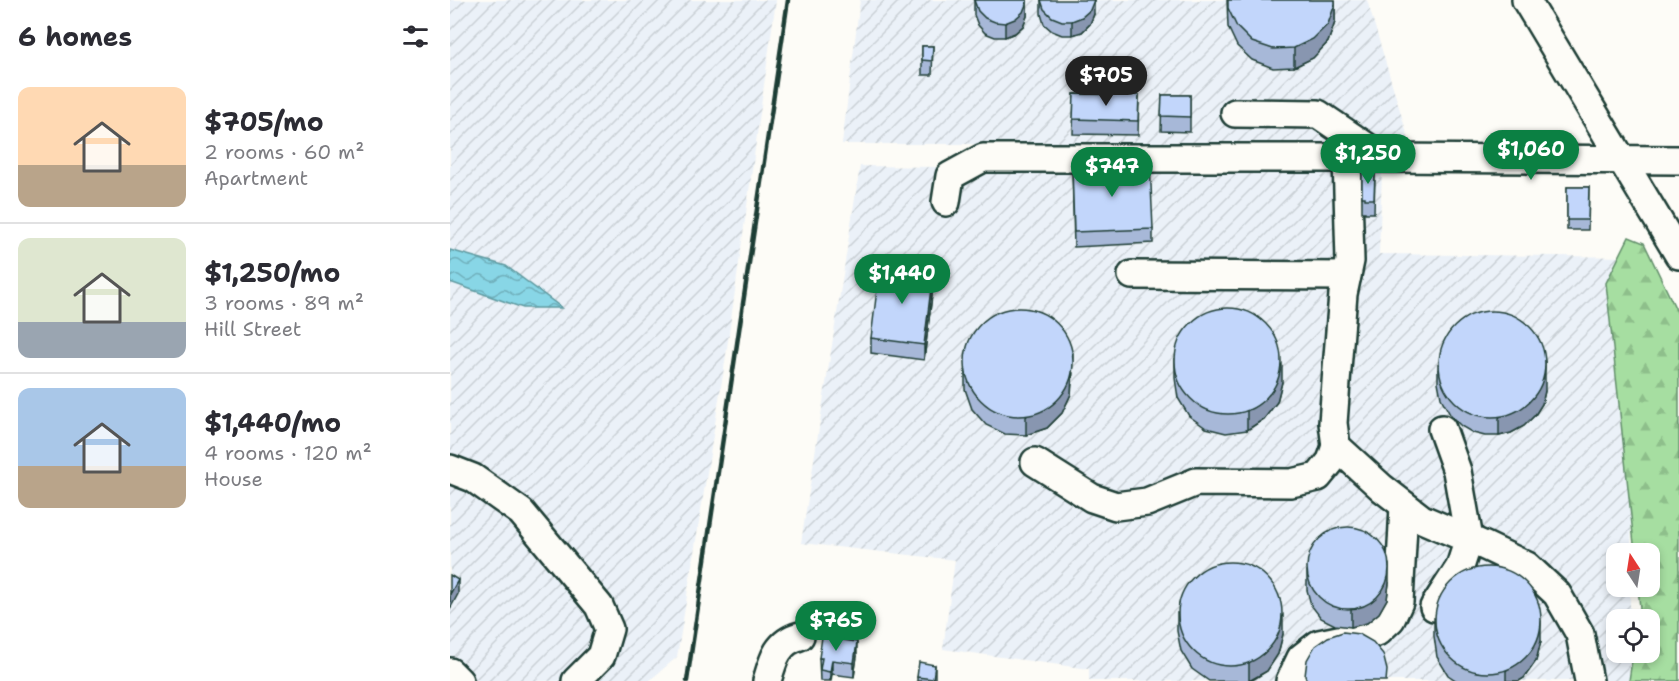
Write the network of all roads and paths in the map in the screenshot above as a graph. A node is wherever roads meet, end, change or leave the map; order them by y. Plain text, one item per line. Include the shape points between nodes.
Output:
1 (1526, 0) edge
2 (1235, 113) dead end
3 (1347, 158) junction
4 (1383, 158) junction
5 (1622, 159) junction
6 (1679, 160) edge
7 (946, 202) dead end
8 (1679, 255) edge
9 (1132, 274) dead end
10 (1347, 276) junction
11 (1442, 429) dead end
12 (1336, 446) junction
13 (1035, 462) dead end
14 (450, 469) edge
15 (1404, 506) junction
16 (1469, 539) junction
17 (1434, 608) edge
18 (800, 636) dead end
19 (450, 672) edge
20 (459, 681) edge
21 (576, 681) edge
22 (768, 681) edge
23 (1290, 681) edge
24 (1589, 681) edge

1 - 5 street
2 - 4 street via 1318,114
3 - 4 street
3 - 7 street via 983,158 951,176
3 - 10 street
4 - 5 street
5 - 6 street
5 - 8 street
9 - 10 street
10 - 12 street via 1333,423
11 - 16 street via 1457,471
12 - 13 street via 1331,461 1318,477 1291,483 1197,482 1147,502 1116,506 1092,498
12 - 15 street
14 - 21 street via 473,478 521,512 599,606 609,629 601,656
15 - 16 street via 1422,519
15 - 23 street via 1399,602 1391,619 1377,632 1320,644 1301,658
16 - 17 street via 1460,567
16 - 24 street via 1527,566 1557,594 1580,634
18 - 22 street via 788,639 774,657
19 - 20 street

